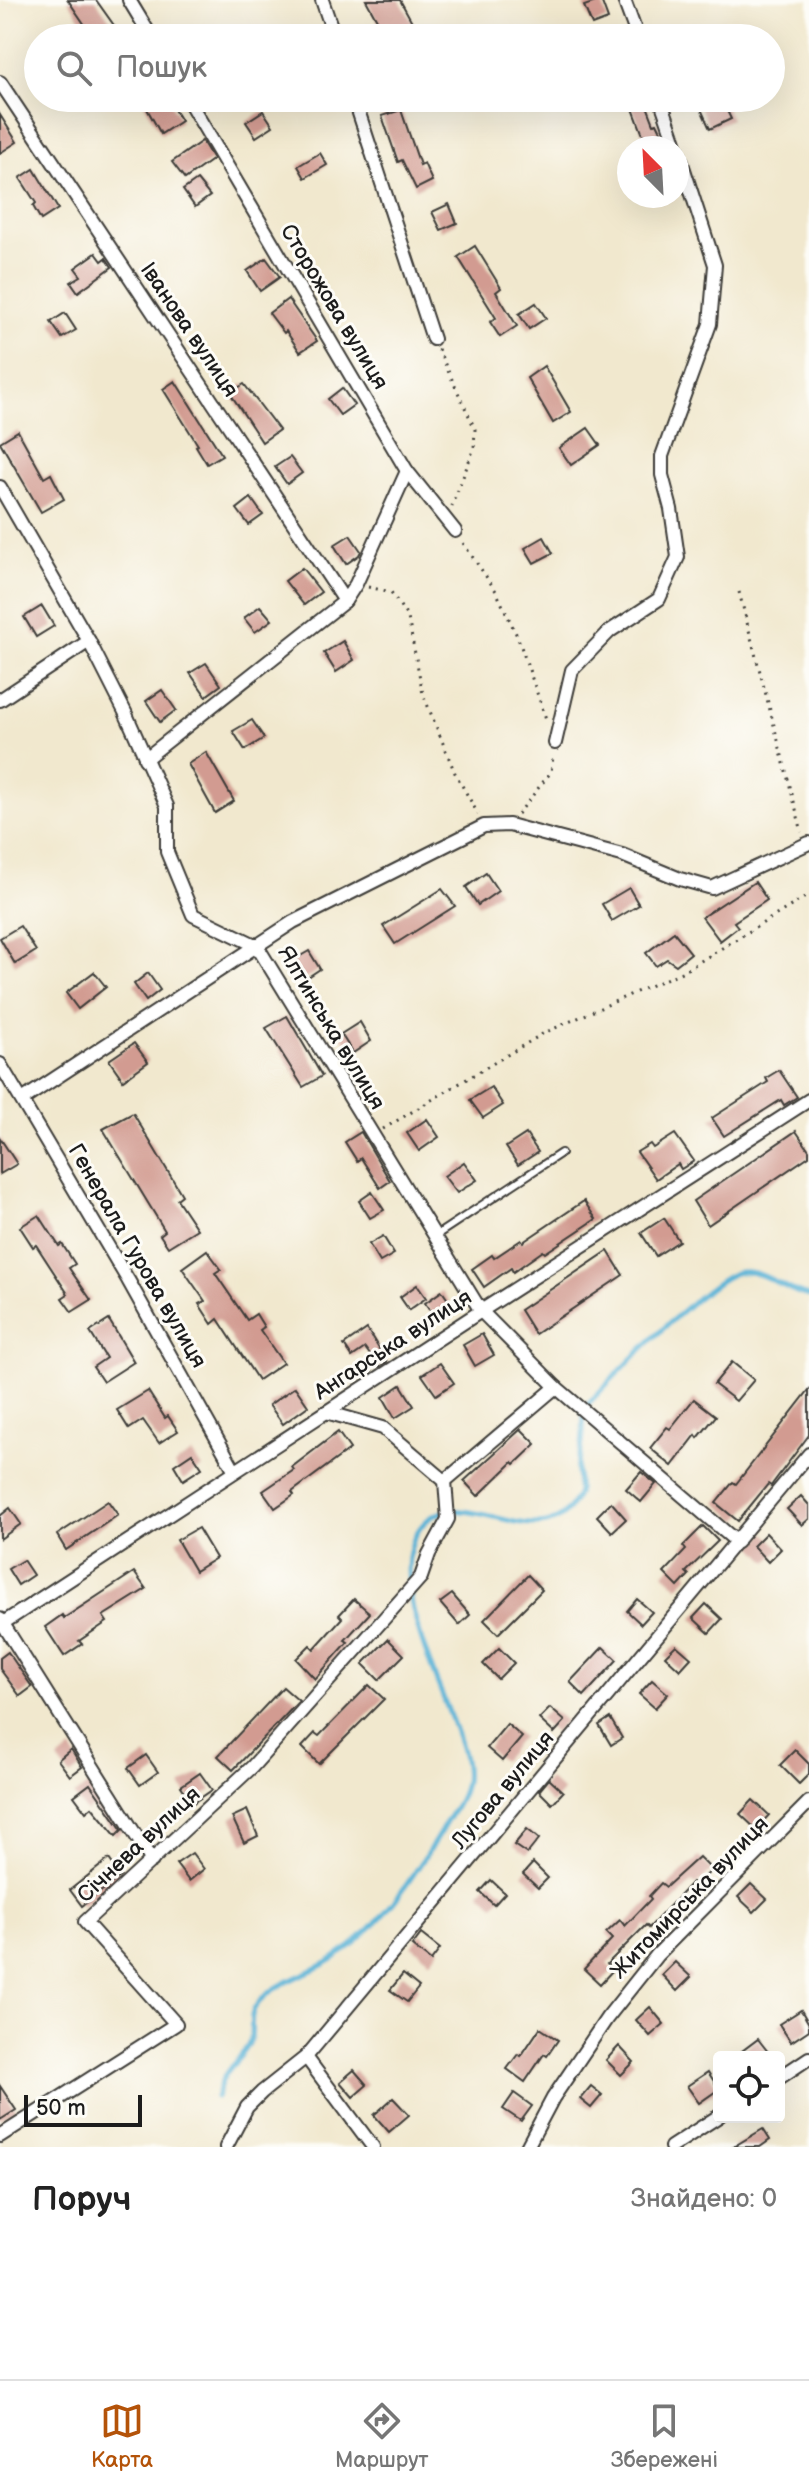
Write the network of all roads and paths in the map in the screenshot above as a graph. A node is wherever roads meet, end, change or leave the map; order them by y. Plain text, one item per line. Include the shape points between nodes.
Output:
1 (129, 0) edge
2 (322, 0) edge
3 (624, 0) edge
4 (144, 24) edge
5 (330, 24) edge
6 (633, 24) edge
7 (0, 82) edge
8 (195, 112) edge
9 (359, 112) edge
10 (665, 112) edge
11 (673, 136) edge
12 (689, 185) edge
13 (433, 339) joint
14 (407, 471) junction
15 (0, 487) edge
16 (452, 506) dead end
17 (455, 531) joint
18 (356, 584) junction
19 (739, 592) dead end
20 (345, 601) junction
21 (89, 641) junction
22 (0, 700) edge
23 (555, 743) junction
24 (145, 759) junction
25 (509, 825) junction
26 (484, 826) junction
27 (807, 843) edge
28 (809, 895) edge
29 (257, 946) junction
30 (0, 1064) edge
31 (22, 1100) junction
32 (809, 1100) edge
33 (373, 1135) junction
34 (561, 1153) dead end
35 (435, 1236) junction
36 (481, 1311) junction
37 (556, 1387) junction
38 (326, 1412) junction
39 (809, 1454) edge
40 (235, 1471) junction
41 (445, 1481) junction
42 (737, 1542) junction
43 (1, 1622) edge
44 (809, 1802) edge
45 (152, 1861) junction
46 (306, 2057) junction
47 (809, 2058) edge
48 (785, 2074) edge
49 (713, 2120) edge
50 (0, 2136) edge
51 (226, 2147) edge
52 (373, 2147) edge
53 (527, 2147) edge
54 (671, 2147) edge

1 - 4 street
2 - 5 street
3 - 6 street
7 - 20 street, Іванова вулиця
8 - 14 street, Сторожова вулиця
9 - 13 street
10 - 11 street
12 - 23 street via 715,265 710,324 662,456 678,557 659,599 610,631 572,670
13 - 16 path via 475,429 474,448
14 - 17 street, Сторожова вулиця
14 - 18 street
15 - 21 street, Ялтинська вулиця
17 - 23 path via 496,591
18 - 20 street
18 - 26 path via 391,592 408,618 423,694 455,773
19 - 27 path
20 - 24 street
21 - 22 street
21 - 24 street, Ялтинська вулиця
23 - 25 path via 551,772
24 - 29 street, Ялтинська вулиця via 167,806 167,852 193,915
25 - 26 street
25 - 27 street via 622,855 712,888
26 - 29 street via 293,922
28 - 33 path via 686,970 544,1033
29 - 31 street
29 - 33 street, Ялтинська вулиця
30 - 31 street, Генерала Гурова вулиця
31 - 40 street, Генерала Гурова вулиця
32 - 36 street, Ангарська вулиця
33 - 35 street, Ялтинська вулиця
34 - 35 lane
35 - 36 street, Ялтинська вулиця
36 - 37 street, Ялтинська вулиця
36 - 38 street, Ангарська вулиця
37 - 41 street
37 - 42 street, Ялтинська вулиця
38 - 40 street, Ангарська вулиця
38 - 41 street via 383,1428
39 - 42 street, Лугова вулиця
40 - 43 street, Ангарська вулиця
41 - 45 street, Січнева вулиця via 448,1519 421,1577 252,1767
42 - 46 street, Лугова вулиця
43 - 45 street
44 - 53 street, Житомирська вулиця via 657,1955 607,2018
45 - 50 street, Січнева вулиця via 85,1922 176,2024
46 - 51 street, Лугова вулиця via 247,2107
46 - 52 street
47 - 48 street
49 - 54 street

